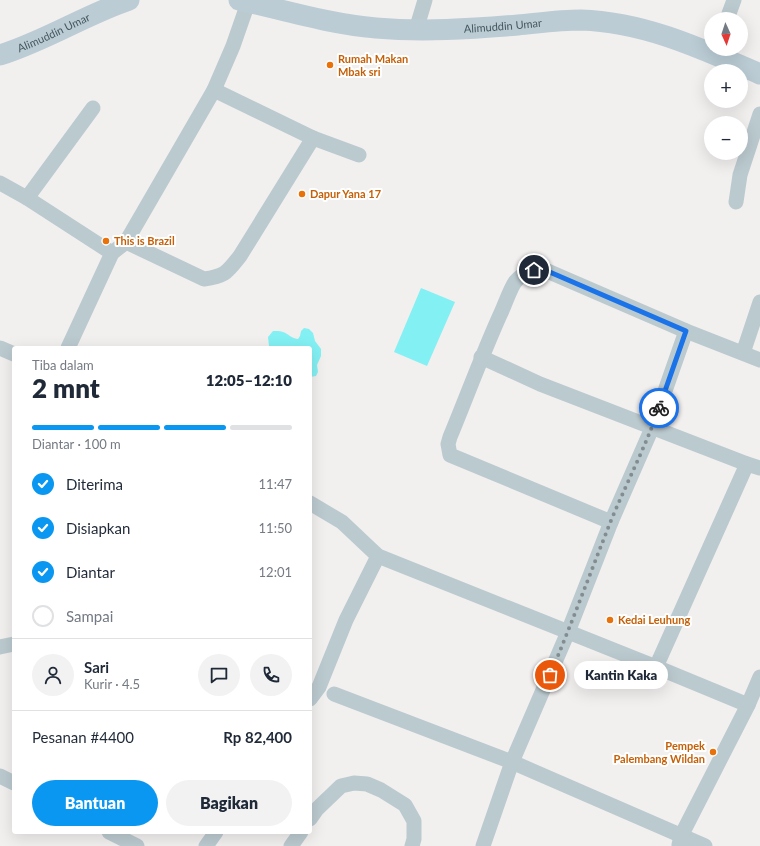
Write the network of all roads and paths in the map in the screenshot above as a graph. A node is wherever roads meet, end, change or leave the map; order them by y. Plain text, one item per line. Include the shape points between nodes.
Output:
1 (130, 0) edge
2 (425, 0) edge
3 (734, 0) edge
4 (246, 1) edge
5 (730, 12) edge
6 (416, 30) junction
7 (704, 48) edge
8 (0, 55) edge
9 (723, 56) edge
10 (760, 74) edge
11 (214, 90) junction
12 (94, 108) dead end
13 (760, 114) edge
14 (313, 138) junction
15 (359, 155) dead end
16 (0, 183) edge
17 (27, 198) junction
18 (736, 202) dead end
19 (126, 242) junction
20 (112, 253) junction
21 (760, 302) edge
22 (686, 331) junction
23 (69, 346) edge
24 (0, 348) edge
25 (12, 353) edge
26 (743, 353) junction
27 (481, 357) junction
28 (760, 360) edge
29 (652, 428) junction
30 (753, 466) edge
31 (312, 503) edge
32 (611, 522) junction
33 (378, 556) junction
34 (568, 632) junction
35 (12, 644) edge
36 (0, 647) edge
37 (656, 667) junction
38 (760, 677) edge
39 (334, 694) dead end
40 (312, 696) edge
41 (748, 705) junction
42 (512, 762) junction
43 (0, 776) edge
44 (12, 782) edge
45 (312, 816) edge
46 (114, 834) edge
47 (215, 834) edge
48 (300, 834) edge
49 (680, 841) edge
50 (137, 846) edge
51 (206, 846) edge
52 (291, 846) edge
53 (412, 846) edge
54 (483, 846) edge
55 (705, 846) edge

1 - 8 street, Alimuddin Umar
2 - 6 street
3 - 5 street
4 - 6 street, Alimuddin Umar via 327,21 375,28
4 - 11 street via 233,46
6 - 7 street, Alimuddin Umar via 456,30 582,20 638,28
9 - 10 street, Alimuddin Umar
11 - 14 street
11 - 19 street
12 - 17 street
13 - 18 street via 740,175
14 - 15 street
14 - 19 street via 240,256 218,277 204,279
16 - 17 street
17 - 20 street
19 - 20 street
20 - 23 street
21 - 26 street
22 - 26 street
22 - 27 street via 545,270 534,270 515,282
22 - 29 street
24 - 25 street
26 - 28 street
27 - 29 street via 540,384
27 - 32 street via 450,437 450,455
29 - 30 street
29 - 32 street
30 - 37 street
31 - 33 street via 342,522
32 - 34 street
33 - 34 street
33 - 40 street via 346,620 319,687
34 - 37 street
34 - 42 street
35 - 36 street
37 - 41 street
38 - 41 street
39 - 42 street
41 - 49 street
42 - 49 street
42 - 54 street
43 - 44 street
45 - 53 street via 341,786 367,784 405,805 414,821
46 - 50 street
47 - 51 street
48 - 52 street
49 - 55 street

